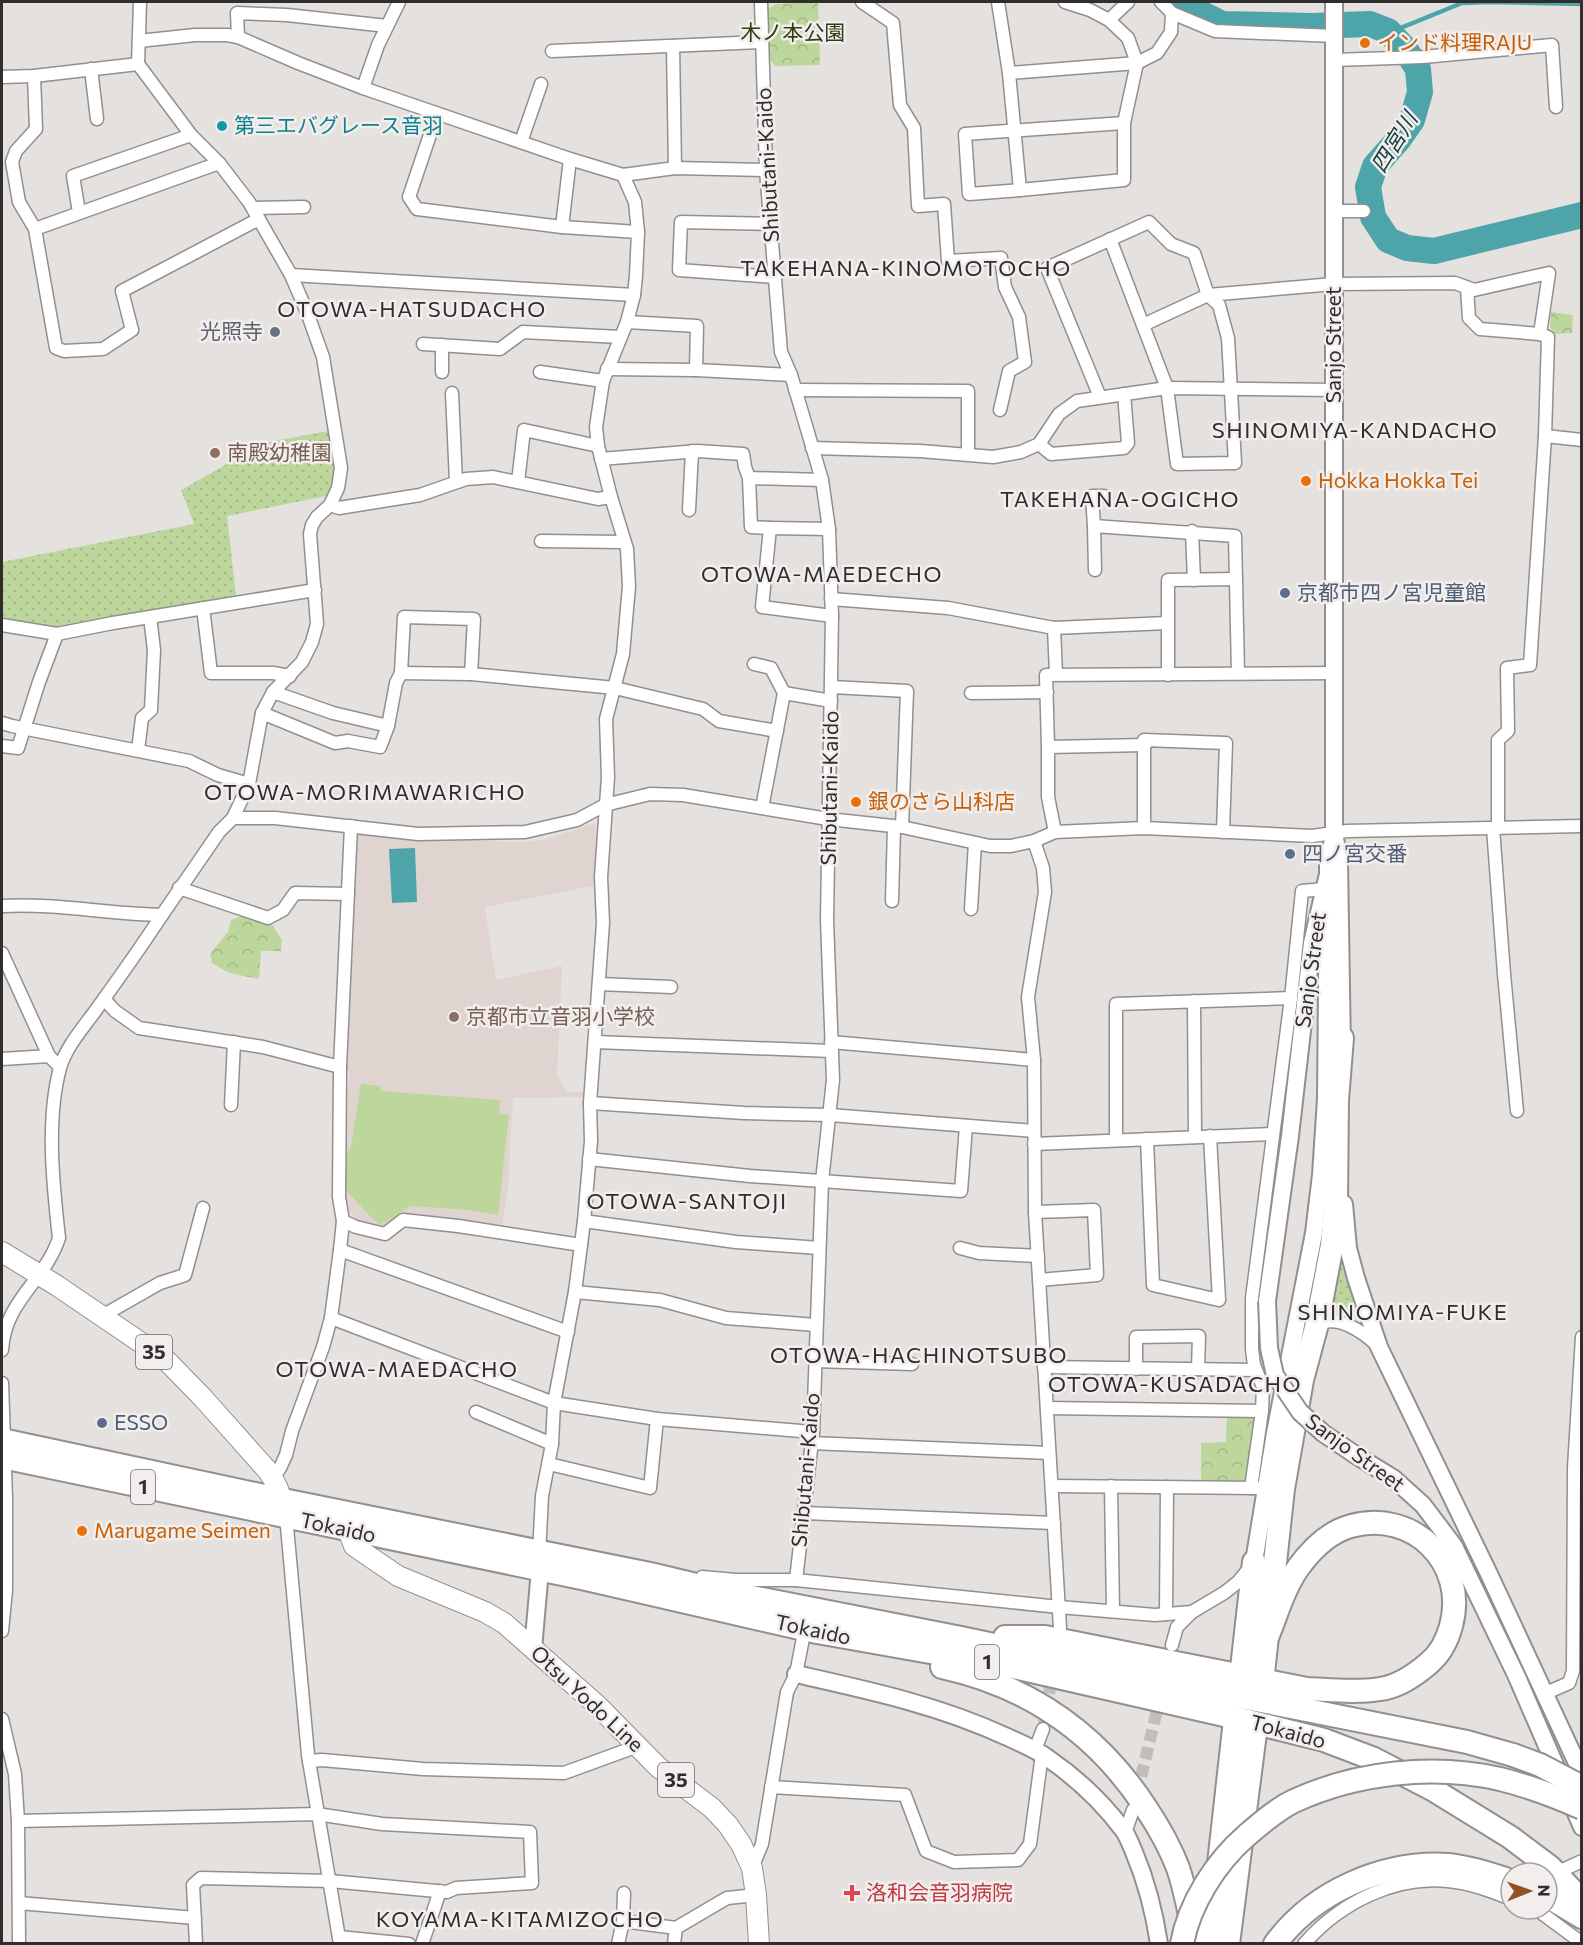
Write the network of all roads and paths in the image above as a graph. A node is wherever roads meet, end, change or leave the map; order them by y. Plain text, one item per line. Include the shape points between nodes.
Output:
1 (140, 2) edge
2 (399, 2) edge
3 (761, 2) edge
4 (862, 2) edge
5 (998, 2) edge
6 (1065, 2) edge
7 (1128, 2) edge
8 (1161, 2) edge
9 (1334, 8) edge
10 (1172, 13) junction
11 (1109, 20) junction
12 (387, 26) junction
13 (1334, 34) junction
14 (238, 37) junction
15 (139, 41) junction
16 (761, 42) junction
17 (673, 46) junction
18 (552, 51) dead end
19 (1334, 60) junction
20 (1137, 63) junction
21 (138, 64) junction
22 (91, 69) junction
23 (1009, 73) junction
24 (34, 75) junction
25 (2, 76) edge
26 (541, 84) dead end
27 (363, 88) junction
28 (1556, 107) dead end
29 (437, 114) junction
30 (97, 119) dead end
31 (1124, 123) junction
32 (1015, 130) junction
33 (191, 135) junction
34 (521, 142) junction
35 (570, 159) junction
36 (219, 163) junction
37 (675, 168) junction
38 (766, 170) junction
39 (623, 175) junction
40 (1020, 190) junction
41 (304, 207) dead end
42 (1364, 211) dead end
43 (79, 212) junction
44 (1334, 212) junction
45 (256, 214) junction
46 (770, 224) junction
47 (562, 227) junction
48 (35, 229) junction
49 (638, 232) junction
50 (1110, 239) junction
51 (291, 275) junction
52 (775, 277) junction
53 (1334, 284) junction
54 (1467, 288) junction
55 (634, 295) junction
56 (1208, 295) junction
57 (627, 322) junction
58 (1143, 325) junction
59 (1540, 334) junction
60 (620, 338) junction
61 (423, 344) dead end
62 (442, 345) junction
63 (696, 370) junction
64 (442, 372) dead end
65 (540, 372) dead end
66 (605, 375) junction
67 (791, 375) junction
68 (1167, 388) junction
69 (795, 390) junction
70 (1230, 390) junction
71 (1334, 390) junction
72 (452, 393) dead end
73 (1124, 394) junction
74 (1100, 397) junction
75 (1000, 410) dead end
76 (1545, 436) junction
77 (1581, 440) edge
78 (1039, 444) junction
79 (598, 446) junction
80 (812, 448) junction
81 (692, 451) junction
82 (968, 454) junction
83 (602, 459) junction
84 (749, 478) junction
85 (822, 480) junction
86 (456, 482) junction
87 (518, 482) junction
88 (1104, 496) dead end
89 (611, 497) junction
90 (330, 505) junction
91 (689, 510) dead end
92 (1094, 526) junction
93 (770, 528) junction
94 (829, 529) junction
95 (1192, 531) junction
96 (542, 541) dead end
97 (624, 542) junction
98 (1095, 570) dead end
99 (1236, 579) junction
100 (1194, 580) junction
101 (315, 590) junction
102 (831, 599) junction
103 (203, 608) junction
104 (832, 616) junction
105 (150, 617) junction
106 (1167, 623) junction
107 (2, 625) edge
108 (1054, 628) junction
109 (57, 634) junction
110 (754, 664) dead end
111 (401, 673) junction
112 (1238, 673) junction
113 (1334, 673) junction
114 (471, 674) junction
115 (1056, 674) junction
116 (1168, 675) junction
117 (290, 676) junction
118 (832, 687) junction
119 (615, 688) junction
120 (273, 692) junction
121 (1047, 692) junction
122 (784, 693) junction
123 (972, 693) dead end
124 (831, 701) junction
125 (262, 713) junction
126 (2, 723) edge
127 (388, 726) junction
128 (25, 728) junction
129 (777, 731) junction
130 (2, 746) edge
131 (1145, 746) junction
132 (1048, 747) junction
133 (138, 750) junction
134 (249, 784) junction
135 (605, 805) junction
136 (762, 808) junction
137 (233, 818) junction
138 (828, 819) junction
139 (351, 826) junction
140 (1581, 826) edge
141 (898, 827) junction
142 (1144, 828) junction
143 (1496, 828) junction
144 (1055, 832) junction
145 (1223, 832) junction
146 (1334, 833) junction
147 (1034, 841) junction
148 (975, 843) junction
149 (1326, 882) junction
150 (179, 888) junction
151 (348, 894) junction
152 (892, 901) dead end
153 (2, 906) edge
154 (971, 909) dead end
155 (162, 915) junction
156 (2, 954) edge
157 (5, 975) edge
158 (599, 984) junction
159 (671, 987) dead end
160 (1291, 998) junction
161 (104, 999) junction
162 (1194, 1001) junction
163 (1342, 1038) joint
164 (234, 1042) junction
165 (595, 1042) junction
166 (831, 1047) junction
167 (49, 1056) junction
168 (2, 1059) edge
169 (1034, 1060) junction
170 (60, 1066) junction
171 (340, 1067) junction
172 (590, 1102) junction
173 (231, 1105) dead end
174 (1517, 1111) dead end
175 (830, 1115) junction
176 (966, 1126) junction
177 (1273, 1134) junction
178 (1210, 1136) junction
179 (1034, 1137) junction
180 (1195, 1137) junction
181 (1147, 1139) junction
182 (1116, 1140) junction
183 (1339, 1146) junction
184 (589, 1159) junction
185 (822, 1181) junction
186 (202, 1208) dead end
187 (1035, 1212) junction
188 (343, 1221) junction
189 (584, 1221) junction
190 (581, 1245) junction
191 (819, 1248) junction
192 (960, 1248) dead end
193 (340, 1250) junction
194 (2, 1252) edge
195 (1038, 1256) junction
196 (38, 1274) junction
197 (1039, 1280) junction
198 (575, 1292) junction
199 (102, 1317) junction
200 (331, 1318) junction
201 (1317, 1324) junction
202 (816, 1325) junction
203 (568, 1332) junction
204 (1581, 1336) edge
205 (1293, 1346) junction
206 (1379, 1347) junction
207 (2, 1350) edge
208 (815, 1362) junction
209 (912, 1364) dead end
210 (1044, 1367) junction
211 (1136, 1368) junction
212 (1198, 1369) junction
213 (1256, 1370) junction
214 (2, 1383) edge
215 (554, 1403) junction
216 (1047, 1408) junction
217 (1262, 1411) junction
218 (476, 1412) dead end
219 (657, 1419) junction
220 (812, 1438) junction
221 (552, 1444) junction
222 (3, 1449) edge
223 (1050, 1453) junction
224 (549, 1464) junction
225 (273, 1477) junction
226 (1052, 1486) junction
227 (1112, 1486) junction
228 (1167, 1487) junction
229 (1258, 1488) junction
230 (4, 1499) edge
231 (284, 1508) junction
232 (804, 1513) junction
233 (350, 1522) junction
234 (1054, 1523) junction
235 (539, 1562) junction
236 (1254, 1562) junction
237 (650, 1574) junction
238 (796, 1580) junction
239 (1059, 1607) junction
240 (1113, 1611) junction
241 (1192, 1612) junction
242 (1166, 1614) junction
243 (1060, 1628) dead end
244 (811, 1630) junction
245 (2, 1631) edge
246 (1268, 1635) junction
247 (961, 1638) junction
248 (1172, 1645) dead end
249 (532, 1649) junction
250 (796, 1674) junction
251 (1545, 1695) junction
252 (2, 1719) edge
253 (1043, 1729) tunnel mouth
254 (638, 1746) junction
255 (1038, 1752) junction
256 (309, 1761) junction
257 (1580, 1771) edge
258 (771, 1787) junction
259 (1581, 1808) edge
260 (1133, 1810) tunnel mouth
261 (317, 1814) junction
262 (18, 1821) junction
263 (1581, 1827) edge
264 (1125, 1833) junction
265 (1541, 1861) edge
266 (1581, 1861) edge
267 (752, 1868) junction
268 (1559, 1872) edge
269 (1559, 1876) edge
270 (1499, 1877) edge
271 (330, 1881) junction
272 (440, 1891) junction
273 (624, 1893) dead end
274 (756, 1895) junction
275 (1499, 1895) edge
276 (1581, 1901) edge
277 (20, 1902) junction
278 (1559, 1903) edge
279 (1581, 1917) edge
280 (195, 1918) junction
281 (623, 1921) junction
282 (1552, 1921) edge
283 (676, 1928) junction
284 (339, 1940) edge
285 (1581, 1943) edge
286 (19, 1944) edge
287 (196, 1944) edge
288 (409, 1944) edge
289 (422, 1944) edge
290 (618, 1944) edge
291 (674, 1944) edge
292 (759, 1944) edge
293 (1159, 1944) edge
294 (1182, 1944) edge
295 (1195, 1944) edge
296 (1210, 1944) edge
297 (1228, 1944) edge
298 (1275, 1944) edge
299 (1304, 1944) edge

1 - 15 street
2 - 12 street
3 - 16 street, Shibutani-Kaido
4 - 75 street via 893,23 900,105 914,128 918,206 944,204 948,261 1001,258 1005,288 1019,317 1025,362 1009,371
5 - 23 street
6 - 11 street
7 - 11 street
8 - 10 street
9 - 13 main road, Sanjo Street
10 - 13 street via 1215,31
10 - 20 street via 1171,32 1157,53
11 - 20 street via 1128,38
12 - 14 street via 237,13
12 - 27 street
13 - 19 main road, Sanjo Street
14 - 15 street via 195,35
14 - 27 street
15 - 21 street
16 - 17 street
16 - 38 street, Shibutani-Kaido
17 - 18 street
17 - 37 street
19 - 28 street via 1423,57 1552,45
19 - 44 main road, Sanjo Street
20 - 23 street
20 - 31 street
21 - 22 street
21 - 33 street
22 - 24 street
22 - 30 street
23 - 32 street
24 - 25 street
24 - 48 street via 36,129 16,151 12,162 19,202
26 - 34 street
27 - 29 street
29 - 34 street
29 - 47 street via 409,197 417,209
31 - 32 street
31 - 40 street via 1124,180
32 - 40 street
32 - 40 street via 965,134 969,194
33 - 36 street
33 - 43 street via 74,176
34 - 35 street
35 - 39 street
35 - 47 street
36 - 43 street
36 - 45 street
37 - 38 street
37 - 39 street
38 - 46 street, Shibutani-Kaido
39 - 49 street via 635,202
41 - 45 street
42 - 44 street
43 - 48 street
44 - 53 main road, Sanjo Street
45 - 48 street via 123,291 132,330 103,349 56,348
45 - 51 street
46 - 52 street, Shibutani-Kaido
46 - 52 street via 681,222 679,270
47 - 49 street
49 - 55 street
50 - 56 street via 1149,222 1171,244 1194,253
50 - 58 street
50 - 74 street via 1047,268
51 - 55 street
51 - 90 street via 323,357 341,468
52 - 67 street, Shibutani-Kaido via 781,352
53 - 54 street via 1455,283
53 - 56 street
53 - 71 main road, Sanjo Street
54 - 59 street via 1470,318 1480,329
54 - 59 street via 1474,290 1549,273
55 - 57 street
56 - 58 street
56 - 70 street via 1219,305 1228,338
57 - 60 street
57 - 63 street via 697,326
58 - 68 street
59 - 76 street via 1548,337
60 - 62 street via 523,332 501,349
60 - 66 street
61 - 62 street
62 - 64 street
63 - 66 street
63 - 67 street
65 - 66 street
66 - 79 street via 596,428
67 - 69 street, Shibutani-Kaido
68 - 70 street
68 - 70 street via 1177,464 1235,463
68 - 73 street
69 - 80 street, Shibutani-Kaido
69 - 82 street via 968,391
70 - 71 street
71 - 113 main road, Sanjo Street
72 - 86 street
73 - 74 street
73 - 78 street via 1128,443 1124,448 1052,454
74 - 78 street via 1067,407
76 - 77 street
76 - 143 street via 1530,665 1507,668 1508,731 1498,740
78 - 82 street via 1022,452 993,457
79 - 83 street
79 - 87 street via 524,430
80 - 82 street
80 - 85 street, Shibutani-Kaido
81 - 83 street
81 - 84 street via 743,454
81 - 91 street
83 - 89 street
84 - 85 street
84 - 93 street via 751,527
85 - 94 street, Shibutani-Kaido
86 - 87 street via 493,477
86 - 90 street via 420,495 339,508
87 - 89 street via 598,500
88 - 92 street via 1092,496
89 - 97 street
90 - 101 street via 317,517 310,534
92 - 95 street
92 - 98 street
93 - 94 street
93 - 104 street via 762,607
94 - 102 street, Shibutani-Kaido
95 - 99 street via 1235,536
95 - 100 street
96 - 97 street
97 - 119 street via 629,586 623,654
99 - 100 street
99 - 112 street
100 - 106 street via 1168,580
101 - 103 street
101 - 117 street via 317,624 312,642
102 - 104 street, Shibutani-Kaido
102 - 108 street via 948,608
103 - 105 street
103 - 117 street via 211,673
104 - 118 street, Shibutani-Kaido
105 - 109 street
105 - 133 street via 154,650 151,710 142,718
106 - 108 street
106 - 116 street
107 - 109 street
108 - 115 street
109 - 128 street
110 - 122 street via 771,668
111 - 114 street
111 - 114 street via 404,617 474,619
111 - 127 street
112 - 113 street
112 - 116 street
113 - 146 main road, Sanjo Street
114 - 119 street
115 - 116 street
115 - 121 street via 1046,675
117 - 120 street
118 - 124 street, Shibutani-Kaido
118 - 141 street via 907,691
119 - 129 street via 703,709 719,721
119 - 135 street via 606,719
120 - 125 street
120 - 127 street via 333,713
121 - 123 street
121 - 132 street
122 - 124 street
122 - 129 street
124 - 138 street, Shibutani-Kaido
125 - 127 street via 335,743 348,741 380,747
125 - 134 street
126 - 128 street
128 - 130 street via 18,748
128 - 133 street
129 - 136 street
131 - 132 street
131 - 142 street
131 - 145 street via 1144,740 1226,744
132 - 144 street via 1048,797
133 - 134 street via 189,761
134 - 137 street
135 - 136 street via 650,794 683,795
135 - 139 street via 577,820 525,832 418,834
135 - 158 street
136 - 138 street
137 - 139 street
137 - 150 street via 219,831
138 - 141 street
138 - 166 street, Shibutani-Kaido
139 - 151 street
140 - 143 street
141 - 148 street
141 - 152 street
142 - 144 street
142 - 145 street
143 - 146 street
143 - 174 street
144 - 147 street
145 - 146 street via 1312,836
146 - 149 main road, Sanjo Street
146 - 163 main road, Sanjo Street via 1339,861
147 - 148 street via 1011,846
147 - 169 street via 1043,868 1045,892 1028,997
148 - 154 street
149 - 160 street via 1302,891
149 - 205 main road via 1326,1099 1321,1175
149 - 263 main road, Sanjo Street, bridge via 1312,943 1267,1301 1269,1348 1275,1375 1300,1412 1323,1433 1393,1479 1423,1505 1454,1545 1517,1677
150 - 151 street via 267,918 283,910 295,893
150 - 155 street
151 - 171 street
153 - 155 street via 56,906
155 - 161 street
156 - 157 street
157 - 167 street
158 - 159 street
158 - 165 street
160 - 162 street
160 - 177 street
161 - 164 street via 139,1028
161 - 170 street
162 - 180 street
162 - 182 street via 1116,1004
163 - 183 highway via 1337,1100
164 - 171 street
164 - 173 street
165 - 166 street
165 - 172 street
166 - 169 street
166 - 175 street, Shibutani-Kaido
167 - 168 street
167 - 170 street
169 - 179 street
170 - 196 street via 52,1133 59,1238 53,1255
171 - 188 street via 339,1197
172 - 175 street
172 - 184 street
175 - 176 street
175 - 185 street, Shibutani-Kaido
176 - 179 street
176 - 185 street via 961,1191
177 - 178 street
177 - 213 street via 1252,1298
178 - 180 street
178 - 181 street via 1219,1300 1153,1285
179 - 182 street
179 - 187 street
180 - 181 street
181 - 182 street
183 - 201 highway via 1332,1245
183 - 206 main road, Sanjo Street via 1348,1248
184 - 185 street
184 - 189 street
185 - 191 street, Shibutani-Kaido
186 - 199 street via 186,1275 160,1283
187 - 195 street
187 - 197 street via 1094,1210 1096,1275
188 - 190 street via 385,1234 403,1220
188 - 193 street
189 - 190 street
189 - 191 street via 736,1242
190 - 198 street
191 - 202 street, Shibutani-Kaido
192 - 195 street via 979,1253
193 - 200 street
193 - 203 street
194 - 196 main road, 35
195 - 197 street
196 - 199 main road, 35
196 - 207 street via 14,1308 3,1334
197 - 210 street
198 - 202 street via 660,1300 726,1318
198 - 203 street
199 - 225 main road, 35 via 165,1359
200 - 215 street
200 - 225 street via 286,1455
201 - 205 street
201 - 206 street via 1349,1325
201 - 246 highway via 1302,1380 1283,1490
202 - 208 street, Shibutani-Kaido
203 - 215 street
204 - 251 street via 1574,1468 1573,1671 1569,1683
205 - 229 main road via 1275,1433
206 - 251 main road, Sanjo Street
208 - 209 street
208 - 220 street, Shibutani-Kaido
210 - 211 street
210 - 216 street
211 - 212 street
211 - 212 street via 1136,1336 1199,1336
212 - 213 street
213 - 217 street via 1263,1387
214 - 222 street
215 - 219 street
215 - 221 street
216 - 217 street
216 - 223 street
217 - 229 street
218 - 221 street
219 - 220 street
219 - 224 street via 650,1488
220 - 223 street
220 - 232 street, Shibutani-Kaido
221 - 224 street
222 - 230 street
222 - 231 highway, Tokaido / 1
223 - 226 street
224 - 235 street via 542,1496
225 - 231 main road, 35
226 - 227 street
226 - 234 street
227 - 228 street
227 - 240 street
228 - 229 street
228 - 242 street
229 - 236 main road
230 - 245 street via 6,1590
231 - 233 highway, Tokaido / 1
231 - 256 street
232 - 234 street
232 - 238 street, Shibutani-Kaido
233 - 235 highway, Tokaido / 1
233 - 249 main road, Otsu Yodo Line / 35 via 354,1546 398,1576 485,1612 504,1623
234 - 239 street
235 - 237 highway, Tokaido / 1
235 - 244 highway, Tokaido / 1 via 586,1579
235 - 249 main road
236 - 241 street via 1238,1582
236 - 246 highway via 1252,1671
237 - 238 street
237 - 247 highway, Tokaido / 1
238 - 239 street
239 - 240 street
239 - 243 street
240 - 242 street
241 - 242 street
241 - 248 street via 1177,1627
244 - 250 street
244 - 265 highway, Tokaido / 1 via 1009,1666 1324,1740 1432,1790 1510,1837
244 - 295 highway via 831,1643 952,1669 1004,1687 1047,1709 1082,1734 1115,1765 1156,1824 1178,1868
246 - 247 highway via 1298,1568 1329,1536 1351,1526 1378,1522 1419,1535 1446,1565 1454,1590 1454,1616 1437,1657 1403,1681 1381,1689 1307,1689 1045,1637
247 - 257 highway, Tokaido / 1, bridge via 1467,1742 1540,1766
249 - 254 main road, Otsu Yodo Line / 35
250 - 255 main road via 892,1695 979,1724
250 - 258 street via 788,1692
251 - 257 main road, Sanjo Street
252 - 262 street via 15,1773
253 - 255 street
254 - 256 street via 564,1773
254 - 267 main road, Otsu Yodo Line / 35 via 728,1825
255 - 258 street via 1030,1844 1018,1860 954,1862 926,1851 905,1795
255 - 264 main road via 1082,1784
256 - 261 street
258 - 267 street via 762,1844
259 - 294 highway, bridge via 1499,1779 1463,1774 1371,1776 1334,1786 1293,1802 1229,1850 1197,1900
260 - 264 street
261 - 262 street
261 - 271 street
261 - 272 street via 382,1824 530,1832 532,1883
262 - 277 street
264 - 293 main road via 1144,1876
266 - 268 street
267 - 274 main road, Otsu Yodo Line / 35
269 - 276 highway, Tokaido / 1
270 - 298 highway via 1449,1865 1410,1865 1374,1875 1311,1907
271 - 272 street
271 - 280 street via 201,1878 193,1886
271 - 284 street
272 - 289 street
273 - 281 street
274 - 283 street via 727,1898
274 - 292 main road, Otsu Yodo Line / 35
275 - 299 street via 1448,1881 1406,1884 1351,1903
277 - 280 street
277 - 286 street
278 - 279 highway
280 - 287 street
281 - 283 street
281 - 290 street
282 - 285 street
283 - 291 street
284 - 288 street
296 - 297 highway via 1245,1731

